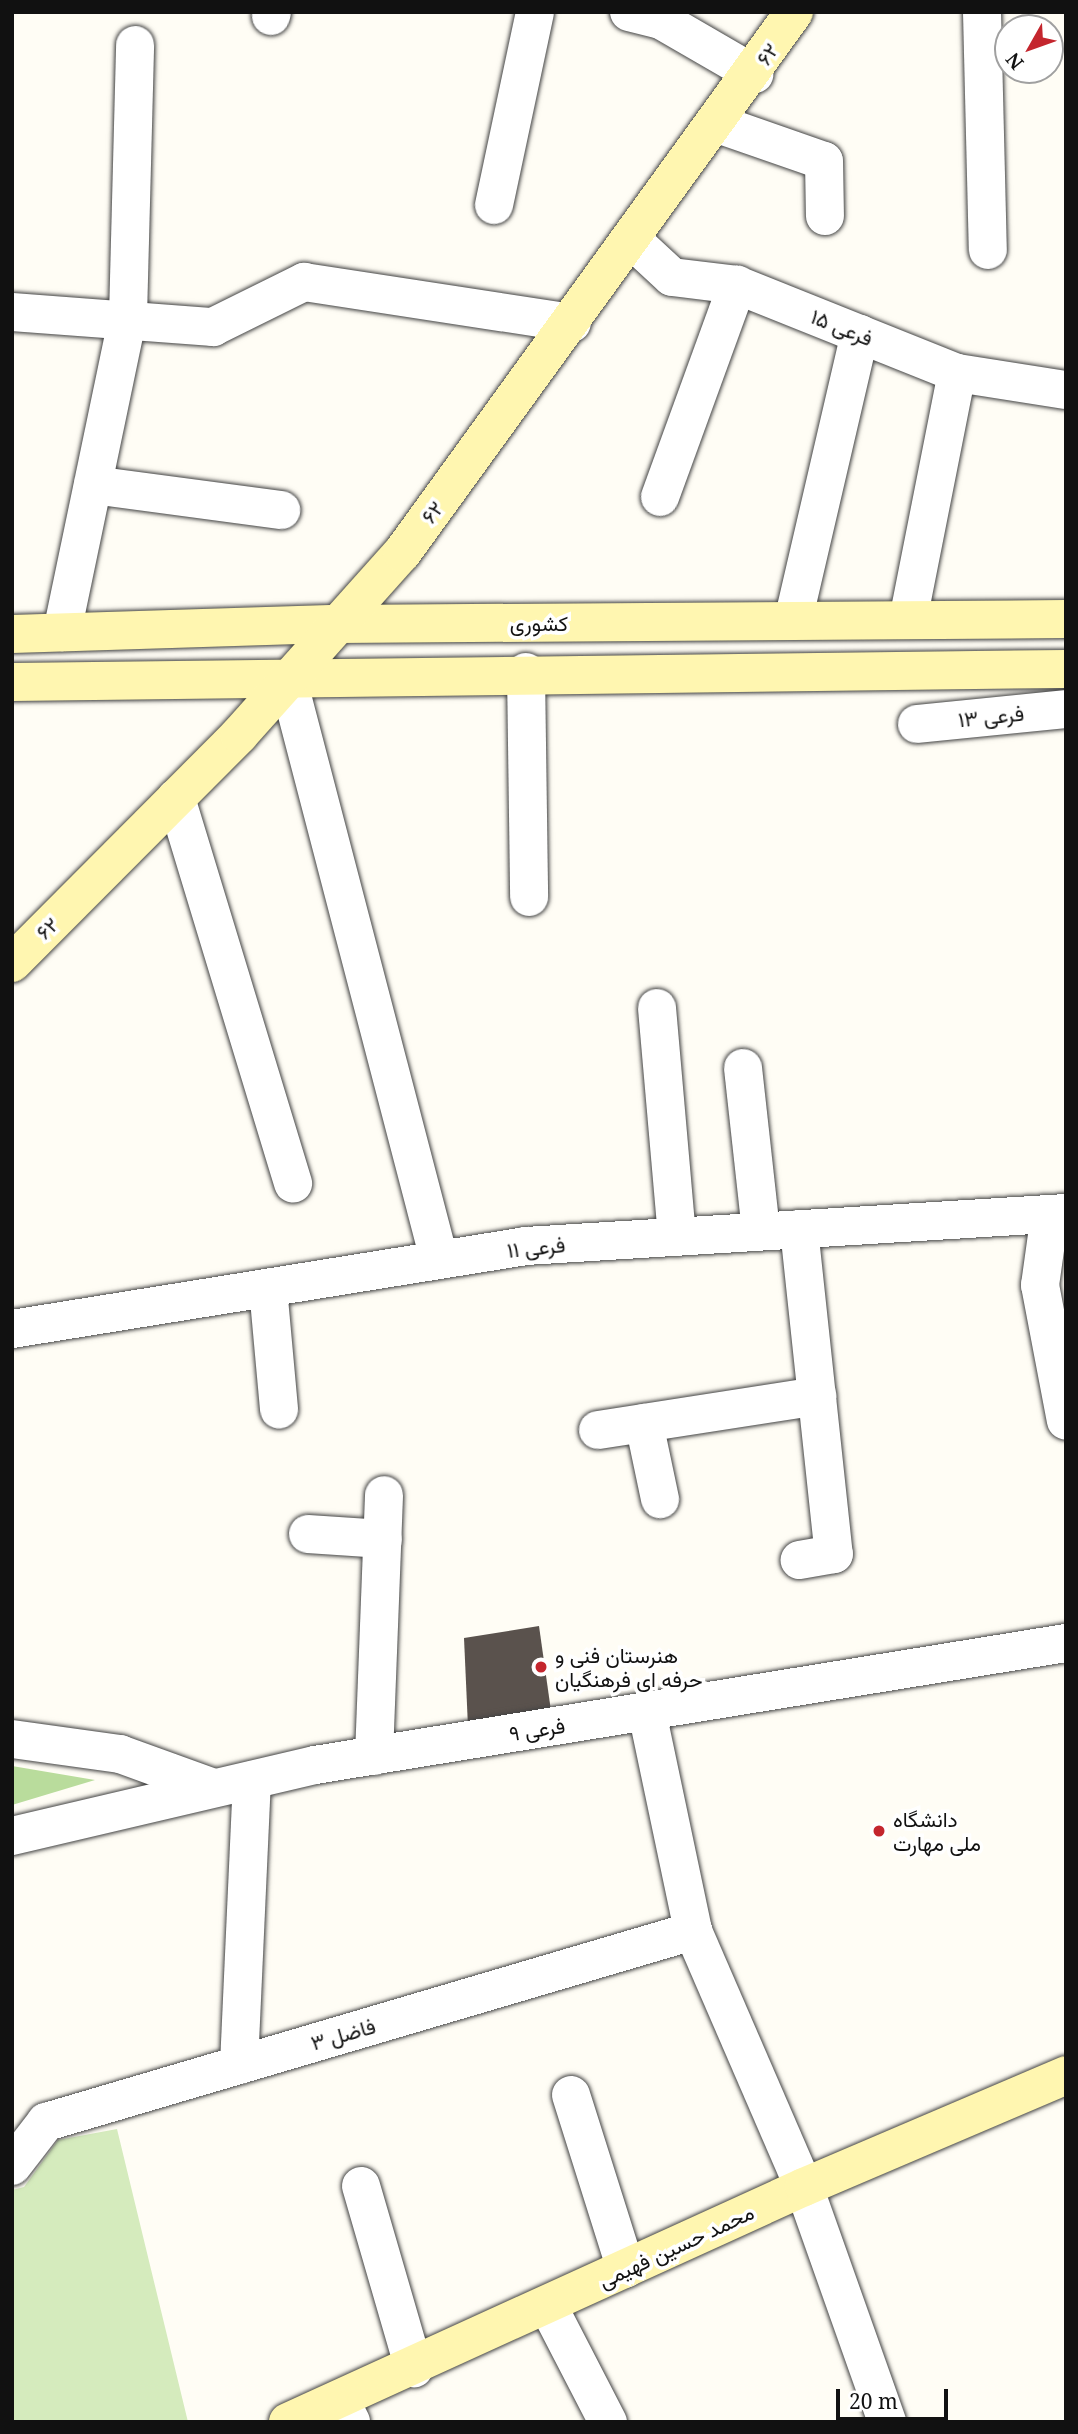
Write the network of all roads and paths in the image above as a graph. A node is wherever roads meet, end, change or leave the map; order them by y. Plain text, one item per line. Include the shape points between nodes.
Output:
1 (535, 12) edge
2 (629, 12) edge
3 (794, 12) edge
4 (982, 12) edge
5 (135, 44) dead end
6 (754, 74) junction
7 (718, 124) junction
8 (494, 205) dead end
9 (825, 216) dead end
10 (632, 240) junction
11 (988, 250) dead end
12 (737, 285) junction
13 (12, 312) edge
14 (128, 317) junction
15 (572, 323) junction
16 (860, 334) junction
17 (957, 373) junction
18 (1066, 390) edge
19 (93, 485) junction
20 (660, 497) dead end
21 (281, 510) dead end
22 (1066, 619) edge
23 (908, 620) junction
24 (793, 621) junction
25 (338, 624) junction
26 (62, 632) junction
27 (12, 634) edge
28 (1066, 669) edge
29 (526, 672) junction
30 (290, 677) junction
31 (12, 682) edge
32 (1066, 709) edge
33 (917, 724) dead end
34 (176, 798) junction
35 (529, 897) dead end
36 (12, 963) edge
37 (657, 1008) dead end
38 (743, 1068) dead end
39 (293, 1184) dead end
40 (1058, 1213) edge
41 (799, 1229) junction
42 (761, 1231) junction
43 (677, 1236) junction
44 (439, 1259) junction
45 (268, 1288) junction
46 (12, 1329) edge
47 (817, 1396) junction
48 (279, 1410) dead end
49 (1066, 1421) edge
50 (644, 1423) junction
51 (598, 1430) dead end
52 (384, 1495) dead end
53 (660, 1499) dead end
54 (308, 1534) dead end
55 (383, 1539) junction
56 (800, 1560) dead end
57 (1066, 1643) edge
58 (647, 1712) junction
59 (12, 1739) edge
60 (374, 1756) junction
61 (252, 1780) junction
62 (214, 1788) junction
63 (12, 1836) edge
64 (693, 1931) junction
65 (239, 2065) junction
66 (1066, 2075) edge
67 (571, 2095) dead end
68 (12, 2166) edge
69 (361, 2186) dead end
70 (804, 2187) junction
71 (626, 2269) junction
72 (548, 2306) junction
73 (414, 2368) junction
74 (346, 2412) edge
75 (288, 2422) edge
76 (608, 2422) edge
77 (887, 2422) edge

1 - 8 street
2 - 6 street via 662,20
3 - 6 main road, ۶۲
4 - 11 street
5 - 14 street
6 - 7 main road, ۶۲
7 - 9 street via 824,162
7 - 10 main road, ۶۲
10 - 12 street, فرعی ۱۵ via 672,277
10 - 15 main road, ۶۲
12 - 16 street, فرعی ۱۵
12 - 20 street
13 - 14 street
14 - 15 street via 213,327 304,282
14 - 19 street
15 - 25 main road, ۶۲ via 402,554
16 - 17 street, فرعی ۱۵
16 - 24 street
17 - 18 street, فرعی ۱۵
17 - 23 street
19 - 21 street
19 - 26 street
22 - 23 main road, کشوری
23 - 24 main road, کشوری
24 - 25 main road, کشوری
25 - 26 main road, کشوری
25 - 30 main road, ۶۲
26 - 27 main road, کشوری
28 - 29 main road
29 - 30 main road
29 - 35 street
30 - 31 main road
30 - 34 main road, ۶۲
30 - 44 street
32 - 33 street, فرعی ۱۳
34 - 36 main road, ۶۲
34 - 39 street
37 - 43 street
38 - 42 street
40 - 41 street, فرعی ۱۱
40 - 49 street via 1040,1285
41 - 42 street, فرعی ۱۱
41 - 47 street
42 - 43 street, فرعی ۱۱
43 - 44 street, فرعی ۱۱ via 526,1246
44 - 45 street, فرعی ۱۱
45 - 46 street, فرعی ۱۱
45 - 48 street
47 - 50 street
47 - 56 street via 834,1554
50 - 51 street
50 - 53 street
52 - 55 street
54 - 55 street
55 - 60 street
57 - 58 street, فرعی ۹
58 - 60 street, فرعی ۹
58 - 64 street
59 - 62 street via 120,1754
60 - 61 street, فرعی ۹
61 - 62 street, فرعی ۹
61 - 65 street
62 - 63 street, فرعی ۹
64 - 65 street, فاضل ۳
64 - 70 street
65 - 68 street, فاضل ۳ via 46,2122
66 - 70 main road, محمد حسین فهیمی
67 - 71 street
69 - 73 street
70 - 71 main road, محمد حسین فهیمی
70 - 77 street
71 - 72 main road, محمد حسین فهیمی
72 - 73 main road, محمد حسین فهیمی
72 - 76 street
73 - 74 main road, محمد حسین فهیمی
74 - 75 main road, محمد حسین فهیمی

